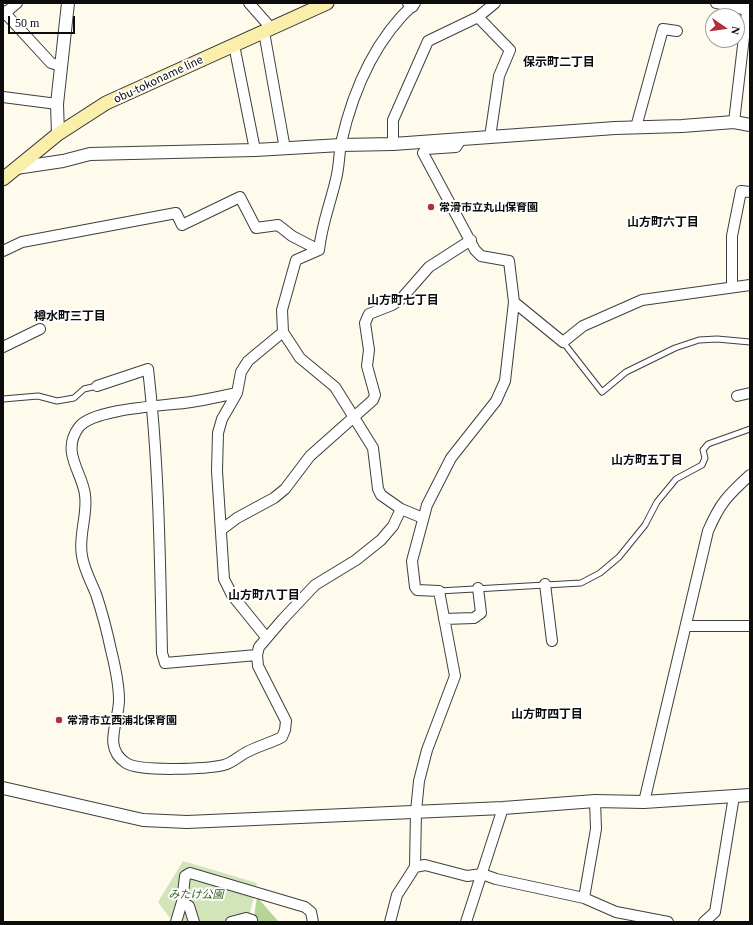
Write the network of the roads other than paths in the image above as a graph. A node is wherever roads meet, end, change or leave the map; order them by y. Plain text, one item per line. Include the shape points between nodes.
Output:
1 (17, 3) edge
2 (68, 3) edge
3 (249, 3) edge
4 (327, 3) edge
5 (495, 3) edge
6 (716, 3) edge
7 (412, 4) edge
8 (748, 8) edge
9 (4, 13) edge
10 (478, 17) junction
11 (267, 30) junction
12 (677, 31) dead end
13 (234, 45) junction
14 (61, 66) junction
15 (3, 97) edge
16 (57, 104) junction
17 (734, 122) junction
18 (750, 125) edge
19 (636, 127) junction
20 (58, 134) junction
21 (490, 137) junction
22 (461, 139) junction
23 (393, 144) junction
24 (341, 145) junction
25 (285, 149) junction
26 (255, 150) junction
27 (7, 174) edge
28 (750, 192) edge
29 (471, 240) junction
30 (319, 250) junction
31 (3, 251) edge
32 (750, 285) edge
33 (732, 287) junction
34 (514, 302) junction
35 (40, 329) dead end
36 (283, 332) junction
37 (563, 342) junction
38 (750, 342) edge
39 (3, 347) edge
40 (97, 386) joint
41 (238, 393) junction
42 (750, 393) edge
43 (737, 396) dead end
44 (3, 399) edge
45 (152, 407) junction
46 (354, 418) junction
47 (750, 429) edge
48 (750, 475) edge
49 (400, 510) junction
50 (423, 518) junction
51 (222, 530) junction
52 (545, 584) junction
53 (478, 588) junction
54 (439, 591) junction
55 (444, 619) junction
56 (686, 626) junction
57 (750, 626) edge
58 (266, 637) junction
59 (552, 641) dead end
60 (257, 655) junction
61 (3, 788) edge
62 (750, 795) edge
63 (734, 796) junction
64 (595, 801) junction
65 (644, 802) junction
66 (503, 808) junction
67 (416, 811) junction
68 (415, 867) junction
69 (482, 874) junction
70 (584, 898) junction
71 (182, 902) junction
72 (176, 922) edge
73 (184, 922) edge
74 (194, 922) edge
75 (231, 922) edge
76 (252, 922) edge
77 (313, 922) edge
78 (390, 922) edge
79 (466, 922) edge
80 (668, 922) edge
81 (704, 922) edge

1 - 9 street
2 - 14 street
3 - 11 street
4 - 11 main road, obu-tokoname line
5 - 10 street
6 - 8 street
7 - 24 street via 384,38 362,76
8 - 17 street
9 - 14 street via 51,63
10 - 21 street via 510,50 499,76
10 - 23 street via 428,41 392,120
11 - 13 main road, obu-tokoname line
11 - 25 street
12 - 19 street via 663,29
13 - 20 main road, obu-tokoname line via 106,103
13 - 26 street
14 - 16 street
15 - 16 street
16 - 20 street
17 - 18 street
17 - 19 street
19 - 21 street
20 - 27 main road, obu-tokoname line
21 - 22 street
22 - 23 street
22 - 29 street via 456,147 426,149 423,153
23 - 24 street
24 - 25 street
24 - 30 street via 336,179 323,222
25 - 26 street
26 - 27 street via 90,154
28 - 33 street via 741,191 732,236
29 - 34 street via 481,256 509,261
29 - 46 street via 429,267 401,299 369,314 365,323 369,350 367,366 375,395
30 - 31 street via 292,236 278,225 256,228 240,197 182,225 176,213 18,243
30 - 36 street via 296,260 282,310
32 - 33 street
33 - 37 street via 642,300 583,326
34 - 37 street
34 - 50 street via 506,373 499,396 451,458
35 - 39 street
36 - 41 street via 248,361 241,372
36 - 46 street via 300,358 334,387
37 - 38 lane via 602,392 626,372 674,348 698,340
40 - 44 lane via 84,389 74,398 57,401 38,396
40 - 45 street via 148,369
41 - 45 street
41 - 51 street via 227,408 218,428 217,471
42 - 43 street
45 - 60 street via 160,532 162,653 165,663
45 - 60 street via 92,417 80,426 73,446 74,464 86,497 81,555 109,640 119,693 112,740 116,752 131,766 199,768 224,765 282,737 286,725 284,715 262,676
46 - 49 street via 373,448 381,495
46 - 51 street via 310,456 285,489
47 - 52 lane via 708,444 703,450 705,458 702,465 676,479 657,502 652,514 631,544 600,573 581,582
48 - 56 street via 728,494 713,518
49 - 50 street
49 - 58 street via 393,526 381,540 356,560 315,585
50 - 54 street via 412,561 415,587 417,590
51 - 58 street via 224,579 232,595
52 - 53 lane
52 - 59 street
53 - 54 lane
53 - 55 street via 481,613 474,618
54 - 55 street
55 - 67 street via 455,676 427,750 419,781
56 - 57 street
56 - 65 street
58 - 60 street
61 - 67 street via 109,814 165,822
62 - 63 street
63 - 65 street
63 - 81 street via 715,912
64 - 65 street
64 - 66 street
64 - 70 street via 596,829
66 - 67 street
66 - 69 street
67 - 68 street
68 - 69 street via 424,865 467,876
68 - 78 street via 397,895
69 - 70 street
69 - 79 street
70 - 80 street via 616,912
71 - 72 street
71 - 73 street
71 - 74 street via 188,906
71 - 77 street via 185,876 190,873 305,907 311,912
75 - 76 street via 246,918

